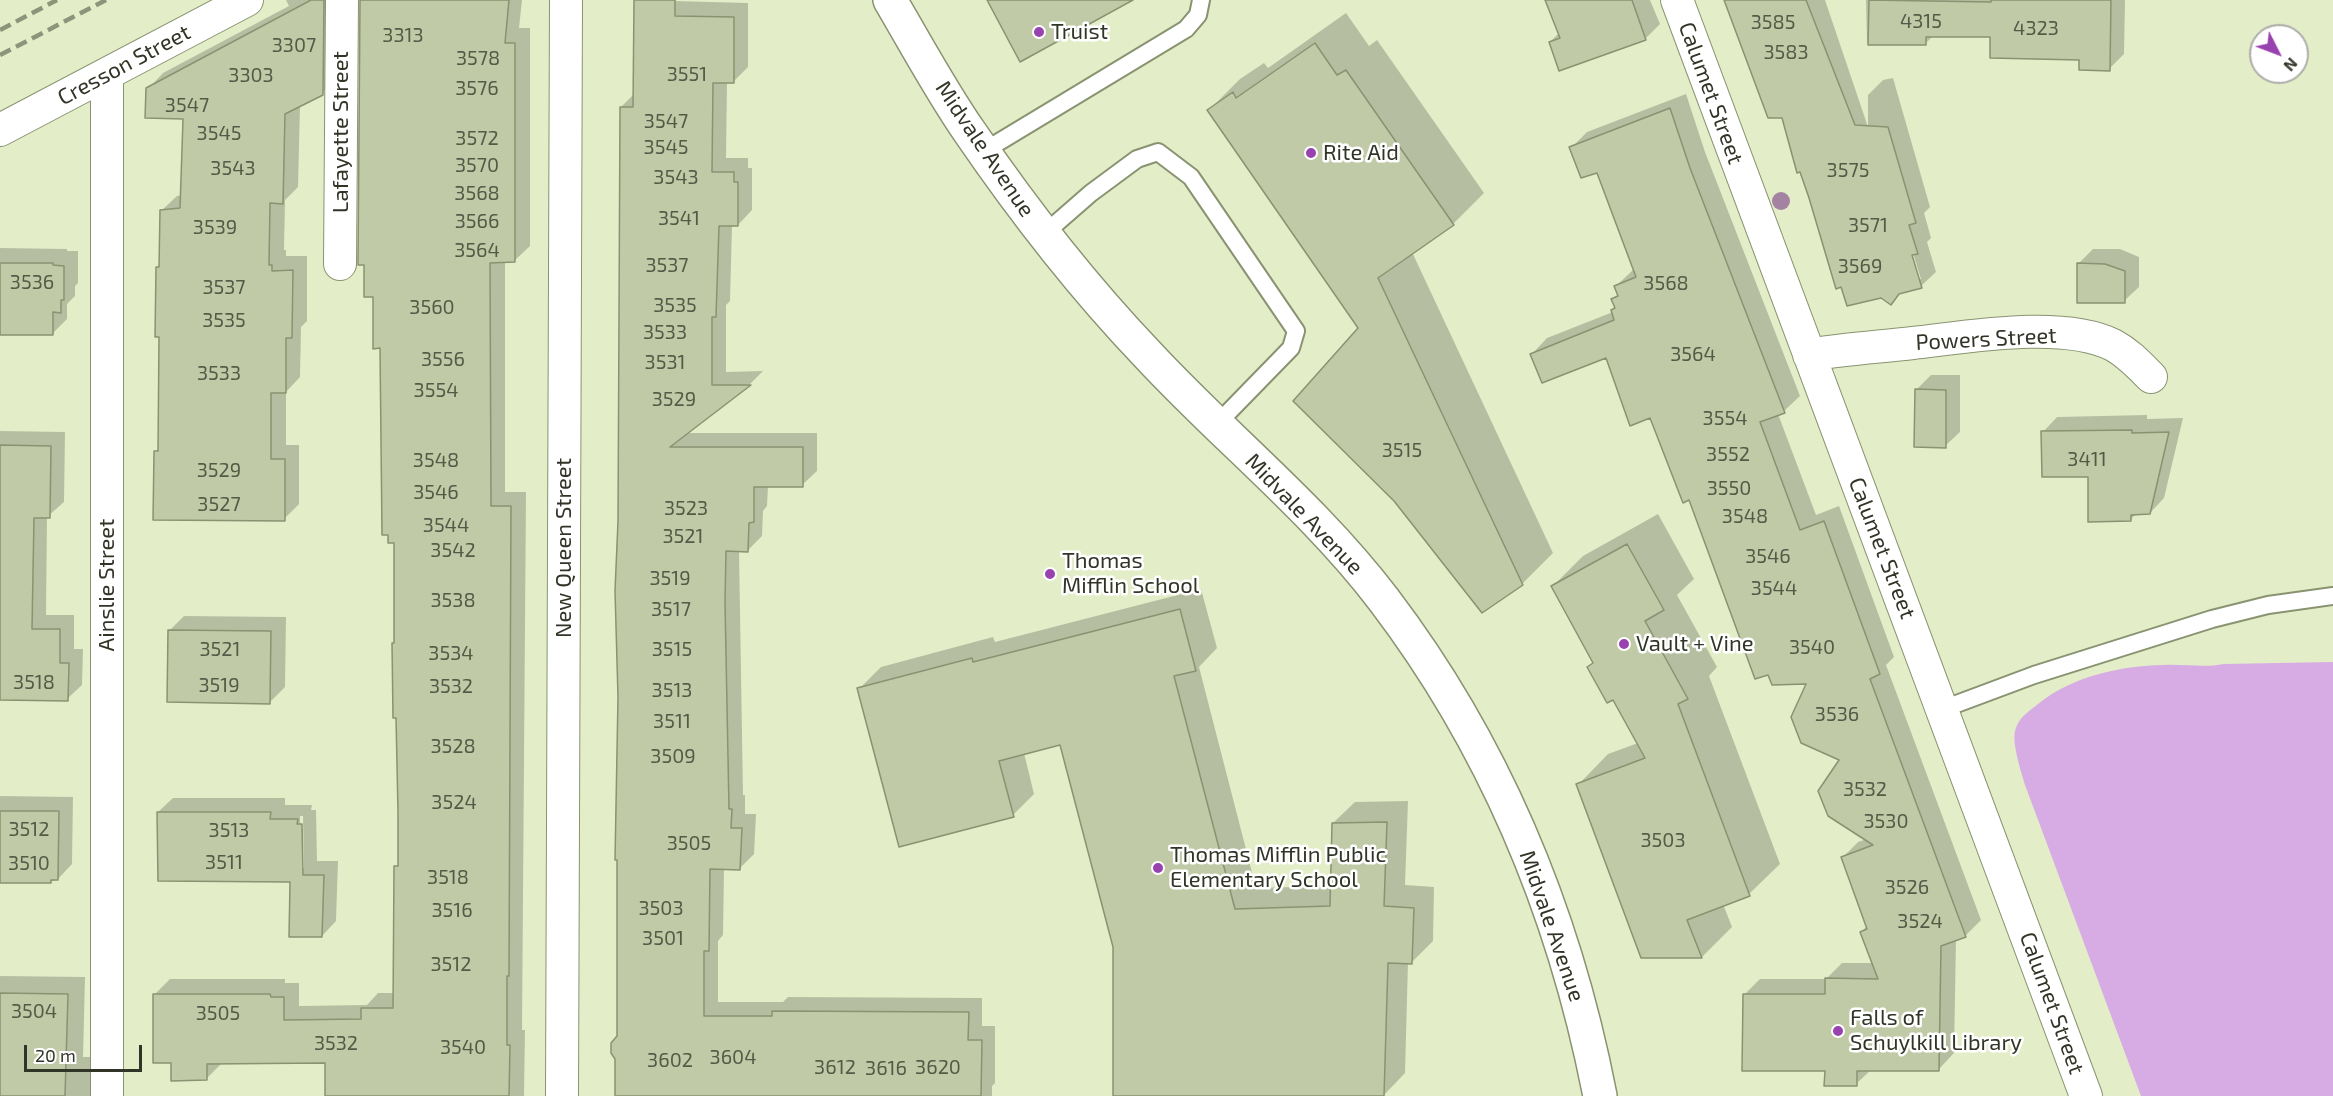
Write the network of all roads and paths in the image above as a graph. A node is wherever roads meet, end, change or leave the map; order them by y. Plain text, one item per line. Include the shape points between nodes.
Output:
1 (247, 0) edge
2 (342, 0) edge
3 (566, 0) edge
4 (890, 0) edge
5 (1201, 0) edge
6 (1677, 0) edge
7 (107, 74) junction
8 (0, 130) edge
9 (984, 151) junction
10 (1044, 234) junction
11 (340, 264) dead end
12 (1809, 355) junction
13 (2151, 377) dead end
14 (1216, 425) junction
15 (2333, 596) edge
16 (1943, 710) junction
17 (107, 1096) edge
18 (562, 1096) edge
19 (1600, 1096) edge
20 (2086, 1096) edge

1 - 7 street, Cresson Street
2 - 11 street, Lafayette Street
3 - 18 street, New Queen Street
4 - 9 street, Midvale Avenue
5 - 9 lane via 1198,15 1186,29
6 - 12 street, Calumet Street
7 - 8 street, Cresson Street
7 - 17 street, Ainslie Street
9 - 10 street, Midvale Avenue
10 - 14 street, Midvale Avenue via 1148,355
10 - 14 lane via 1137,159 1158,152 1191,177 1296,331 1291,348
12 - 13 street, Powers Street via 1995,334 2060,333 2112,345
12 - 16 street, Calumet Street
14 - 19 street, Midvale Avenue via 1296,501 1388,606 1483,754 1543,886 1579,1002
15 - 16 lane via 2268,605 2212,619 2034,675
16 - 20 street, Calumet Street

